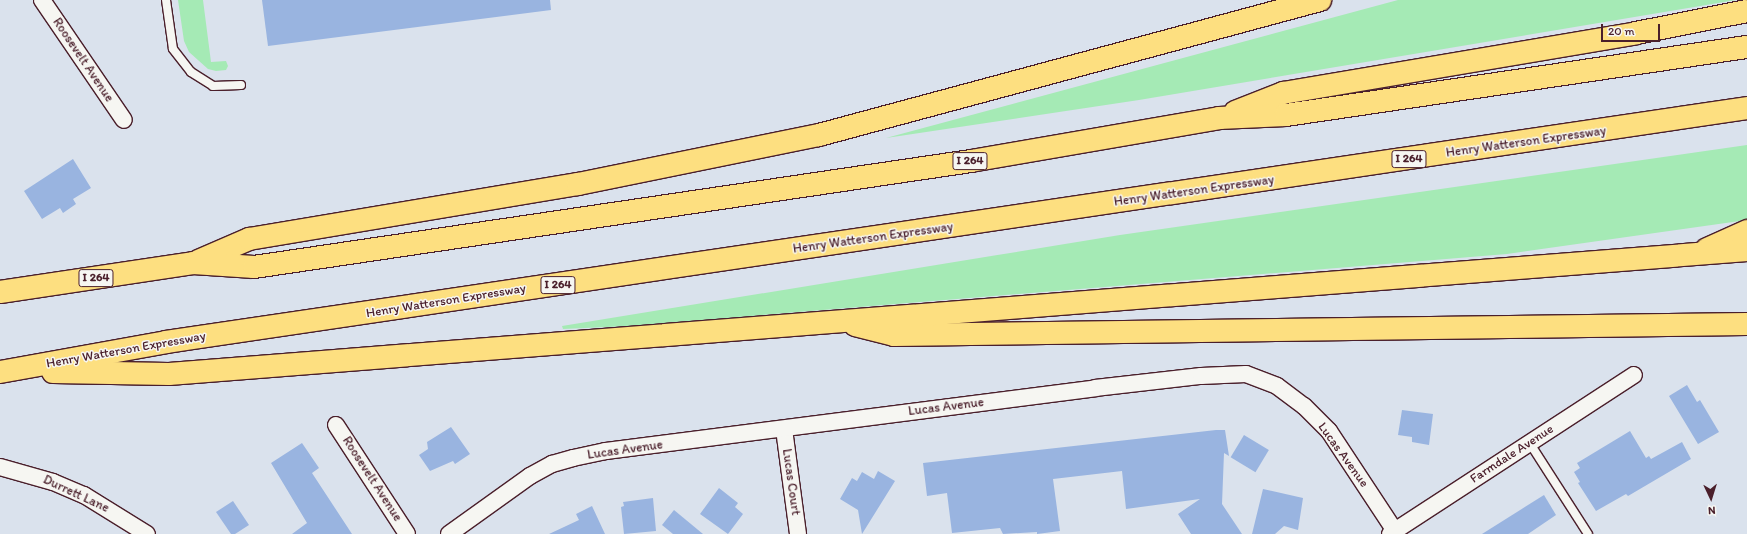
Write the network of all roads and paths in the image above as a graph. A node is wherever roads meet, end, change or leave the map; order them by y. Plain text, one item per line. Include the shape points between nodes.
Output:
1 (42, 0) edge
2 (166, 0) edge
3 (1320, 0) edge
4 (1747, 11) edge
5 (1747, 47) edge
6 (241, 85) dead end
7 (1747, 108) edge
8 (1704, 116) junction
9 (1219, 118) junction
10 (1747, 119) edge
11 (124, 120) dead end
12 (1747, 231) edge
13 (1747, 250) edge
14 (1697, 254) junction
15 (193, 263) junction
16 (0, 292) edge
17 (839, 321) junction
18 (1747, 324) edge
19 (2, 372) edge
20 (1634, 375) dead end
21 (336, 425) dead end
22 (784, 429) junction
23 (1529, 442) junction
24 (0, 467) edge
25 (1392, 532) edge
26 (147, 534) edge
27 (407, 534) edge
28 (449, 534) edge
29 (798, 534) edge
30 (1588, 534) edge

1 - 11 street, Roosevelt Avenue
2 - 6 lane via 173,49 191,72 213,86
3 - 15 highway via 819,135 578,184 249,239
4 - 9 highway via 1636,33 1282,93
5 - 9 highway, I 264 via 1286,115
7 - 8 highway, Henry Watterson Expressway / I 264
8 - 10 highway
8 - 19 highway, Henry Watterson Expressway / I 264 via 166,342
9 - 15 highway, I 264 via 971,161 254,267
12 - 14 highway
13 - 14 highway
14 - 17 highway
15 - 16 highway, I 264
17 - 18 highway via 894,335
17 - 19 highway via 169,374
20 - 23 street, Farmdale Avenue
21 - 27 street, Roosevelt Avenue
22 - 25 street, Lucas Avenue via 1095,388 1201,376 1246,374 1277,386 1304,406 1329,431
22 - 28 street, Lucas Avenue via 606,451 566,460 530,476
22 - 29 street, Lucas Court
23 - 25 street, Farmdale Avenue
23 - 30 lane
24 - 26 street, Durrett Lane via 53,482 84,495

